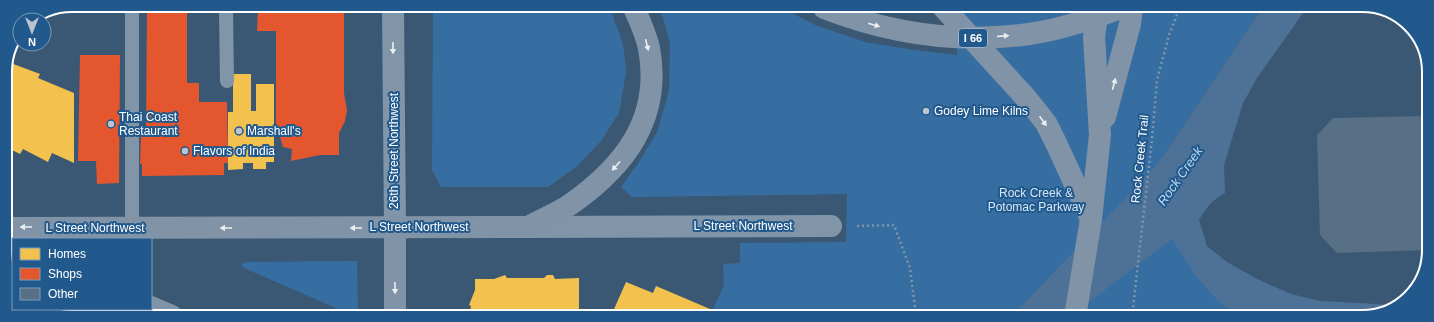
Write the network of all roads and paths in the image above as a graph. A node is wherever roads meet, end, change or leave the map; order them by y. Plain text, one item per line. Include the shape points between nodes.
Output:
1 (132, 12) edge
2 (226, 12) edge
3 (393, 12) edge
4 (636, 12) edge
5 (836, 12) edge
6 (946, 12) edge
7 (1097, 12) edge
8 (1108, 12) edge
9 (1131, 12) edge
10 (1178, 12) edge
11 (227, 81) dead end
12 (1100, 135) junction
13 (1091, 219) junction
14 (831, 226) joint
15 (528, 227) junction
16 (12, 228) edge
17 (132, 228) junction
18 (395, 228) junction
19 (396, 310) edge
20 (915, 310) edge
21 (1076, 310) edge
22 (1133, 310) edge

1 - 17 lane
2 - 11 lane
3 -> 18 street, 26th Street Northwest
4 -> 15 main road via 649,48 651,69 648,109 642,125 622,159 606,176 569,205
5 -> 8 main road, I 66, bridge via 877,26 964,38 1030,34 1063,27
6 -> 13 main road via 1046,123
7 - 12 main road via 1094,37
12 -> 9 main road
10 - 22 path, Rock Creek Trail via 1157,80
12 - 13 main road
13 - 21 main road
14 - 15 street, L Street Northwest
14 - 20 path via 894,225 910,268
15 - 18 main road, L Street Northwest
17 -> 16 main road, L Street Northwest
18 -> 17 main road, L Street Northwest
18 -> 19 main road, 26th Street Northwest

